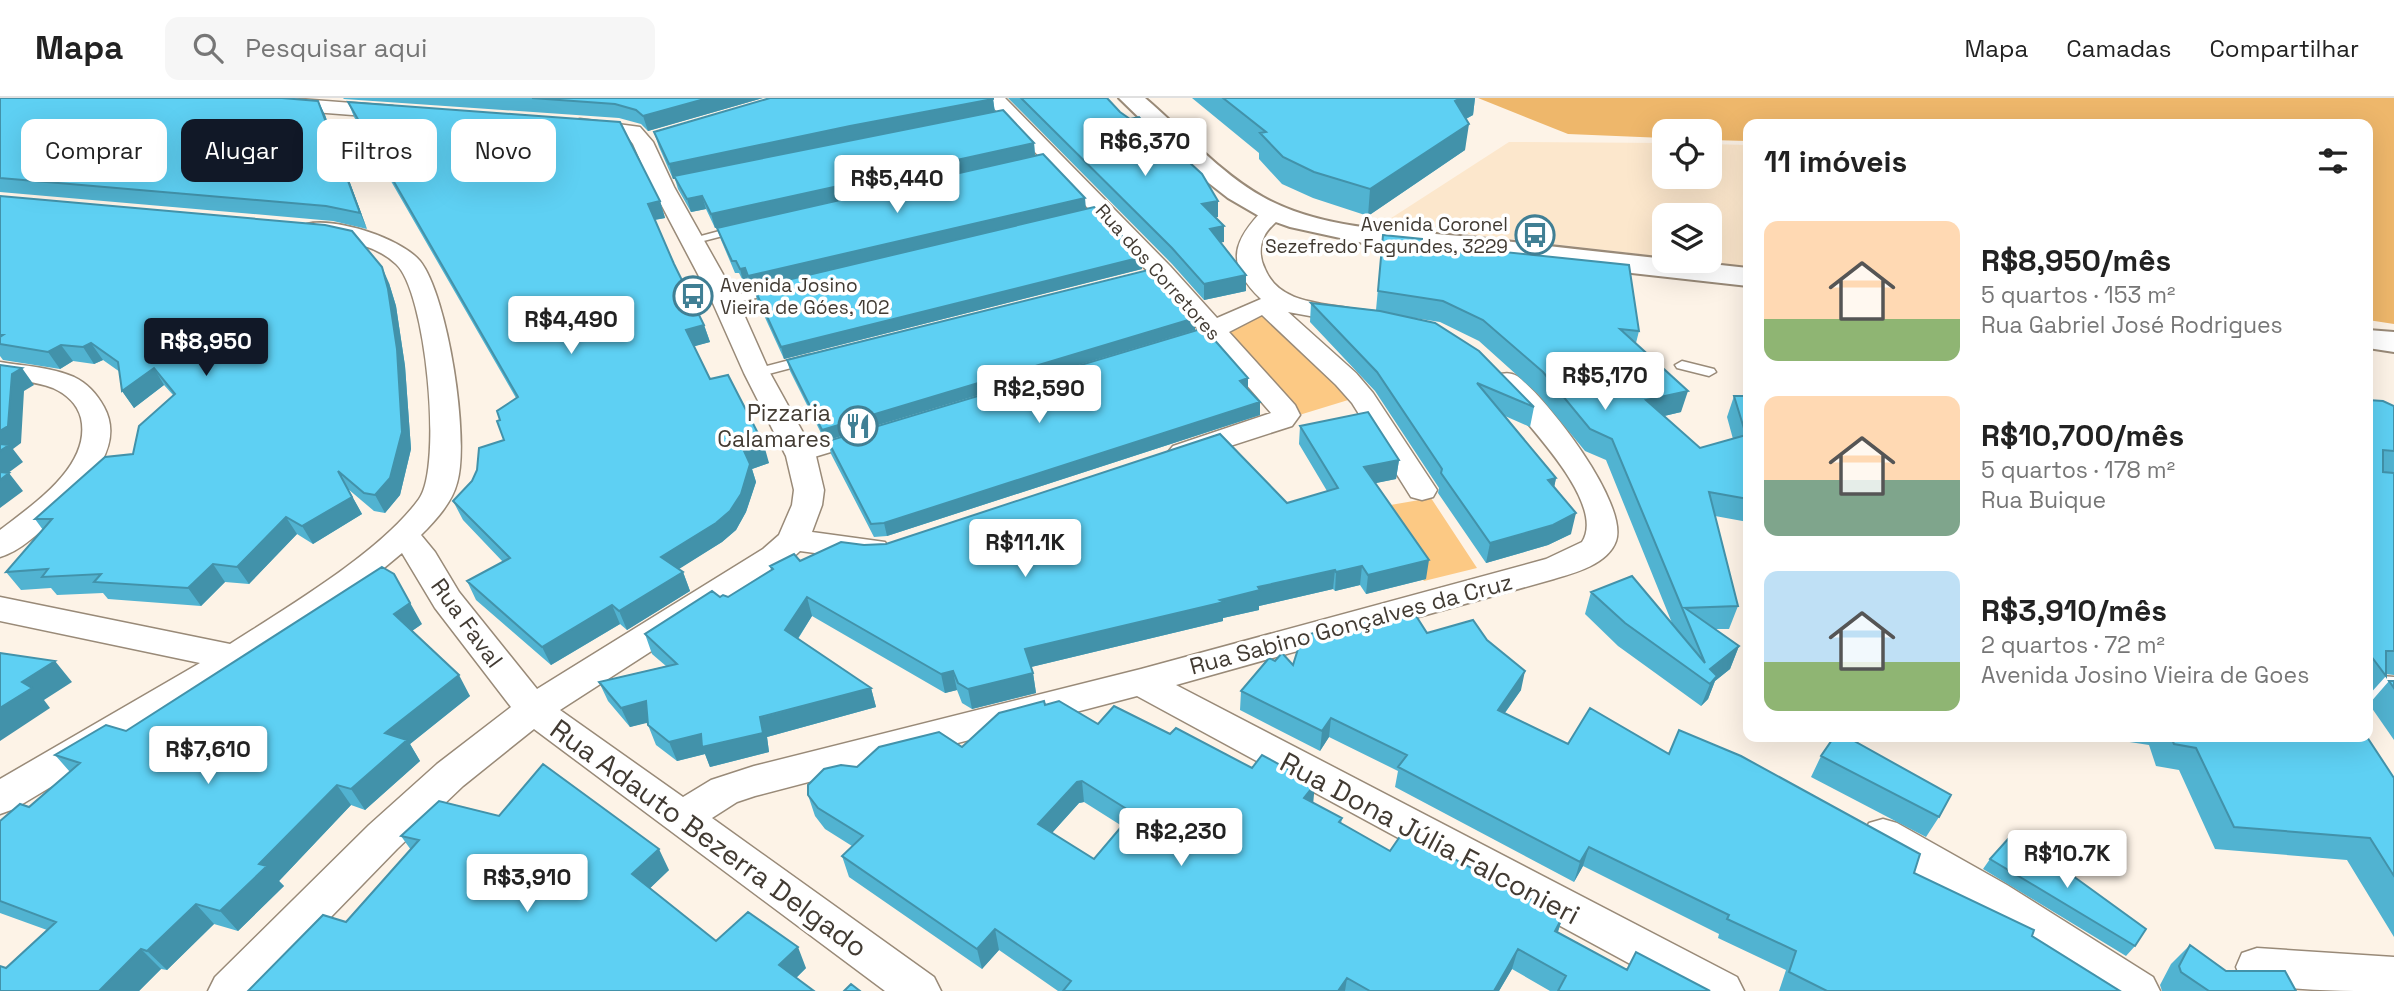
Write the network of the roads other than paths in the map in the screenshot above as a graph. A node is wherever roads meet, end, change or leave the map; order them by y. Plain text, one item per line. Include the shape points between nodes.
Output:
1 (209, 98) edge
2 (376, 98) edge
3 (1131, 98) edge
4 (358, 110) junction
5 (1002, 110) edge
6 (410, 113) edge
7 (556, 123) edge
8 (1274, 212) junction
9 (288, 226) edge
10 (747, 227) edge
11 (692, 240) junction
12 (1743, 276) edge
13 (783, 288) edge
14 (725, 301) junction
15 (1274, 303) junction
16 (1376, 319) edge
17 (1206, 333) junction
18 (2373, 340) edge
19 (2394, 342) edge
20 (828, 354) edge
21 (1481, 358) edge
22 (1682, 365) dead end
23 (0, 370) edge
24 (1709, 372) dead end
25 (757, 373) junction
26 (870, 436) edge
27 (801, 456) junction
28 (1154, 461) edge
29 (1422, 490) dead end
30 (404, 535) junction
31 (793, 540) junction
32 (901, 545) edge
33 (0, 546) edge
34 (0, 609) edge
35 (232, 657) junction
36 (1141, 682) junction
37 (2373, 688) edge
38 (2394, 690) edge
39 (533, 709) junction
40 (0, 798) edge
41 (681, 818) junction
42 (1853, 819) edge
43 (2257, 967) dead end
44 (2394, 977) edge
45 (230, 991) edge
46 (919, 991) edge
47 (1721, 991) edge
48 (2138, 991) edge

1 - 4 street
2 - 4 street
3 - 8 main road via 1231,187
4 - 6 street
5 - 17 street, Rua dos Corretores
7 - 11 street via 619,127 655,138
8 - 12 main road via 1336,231
8 - 15 street via 1251,238 1249,262
9 - 30 street via 333,231 378,244 411,265 417,278 435,334 446,439 443,482
10 - 11 lane
11 - 14 street
13 - 14 lane
14 - 25 street
15 - 16 street
15 - 17 street
15 - 29 street via 1363,399
17 - 28 street, Rua dos Corretores via 1286,415
18 - 19 main road
20 - 25 lane
21 - 36 street, Rua Sabino Gonçalves da Cruz via 1548,429 1587,484 1603,528 1593,549 1507,582
22 - 24 lane
23 - 33 street via 71,386 88,399 96,416 96,436 89,459 66,486
25 - 27 street
26 - 27 lane
27 - 31 street via 809,490
30 - 35 street via 337,589
30 - 39 street, Rua Faval via 447,600
31 - 32 street via 867,551
31 - 39 street via 774,557
34 - 35 street
35 - 40 street
36 - 41 street, Rua Sabino Gonçalves da Cruz via 754,781 724,791
36 - 47 street, Rua Dona Júlia Falconieri
37 - 38 street
39 - 41 street, Rua Adauto Bezerra Delgado
39 - 45 street via 450,775 383,837
41 - 46 street, Rua Adauto Bezerra Delgado
42 - 48 street via 1993,898
43 - 44 street

